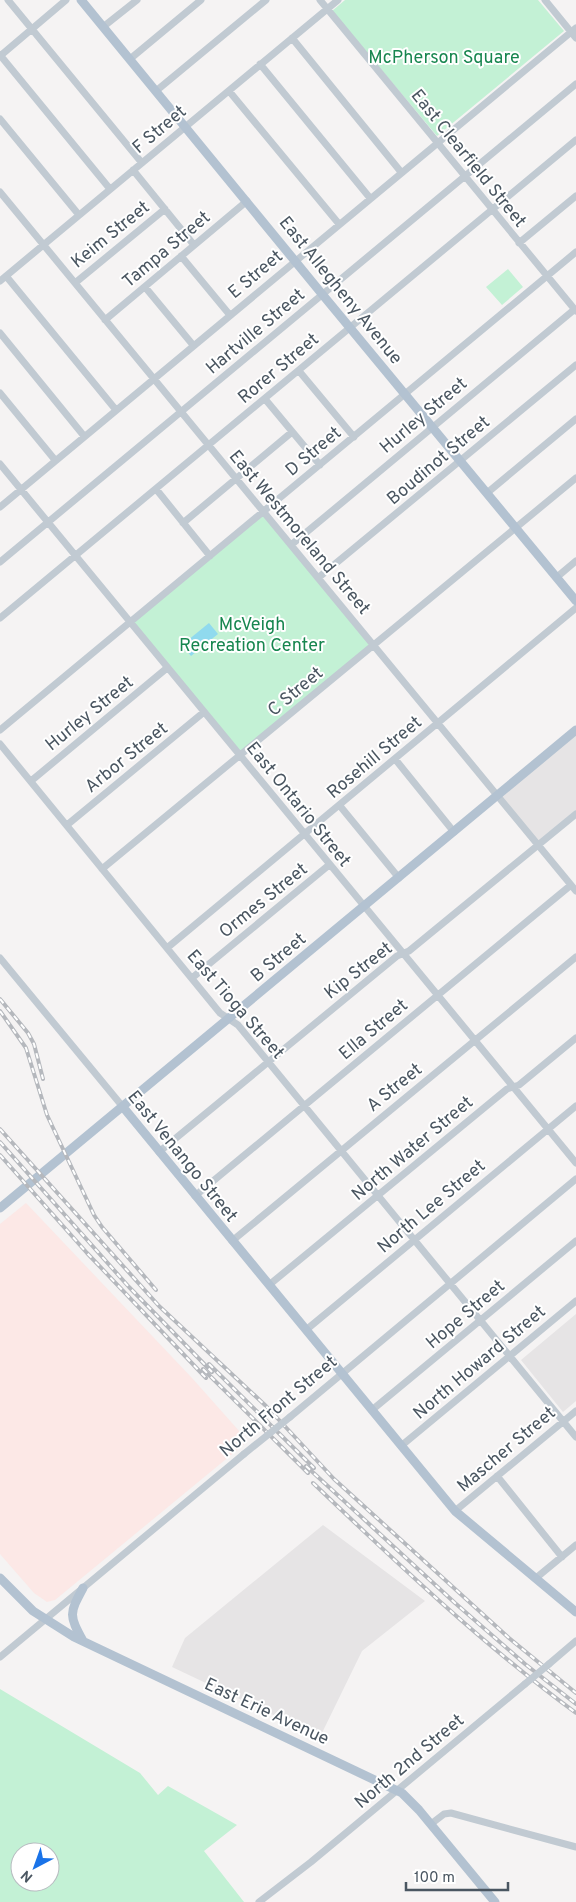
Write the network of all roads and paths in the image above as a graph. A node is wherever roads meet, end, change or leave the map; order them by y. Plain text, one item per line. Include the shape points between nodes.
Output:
1 (8, 0) edge
2 (66, 0) edge
3 (81, 0) edge
4 (136, 0) edge
5 (201, 0) edge
6 (266, 0) edge
7 (320, 0) edge
8 (338, 0) edge
9 (545, 0) edge
10 (327, 9) junction
11 (103, 27) junction
12 (32, 29) junction
13 (574, 32) edge
14 (292, 38) junction
15 (0, 56) edge
16 (130, 60) junction
17 (260, 64) junction
18 (576, 84) edge
19 (229, 90) junction
20 (156, 92) junction
21 (0, 119) edge
22 (185, 126) junction
23 (576, 140) edge
24 (437, 143) junction
25 (142, 163) junction
26 (133, 170) junction
27 (401, 172) junction
28 (464, 176) junction
29 (110, 188) junction
30 (0, 192) edge
31 (576, 196) edge
32 (370, 198) junction
33 (247, 201) junction
34 (165, 209) junction
35 (492, 210) junction
36 (78, 215) junction
37 (338, 224) junction
38 (519, 243) junction
39 (194, 244) junction
40 (43, 245) junction
41 (576, 252) edge
42 (181, 256) junction
43 (295, 260) junction
44 (547, 276) junction
45 (3, 278) edge
46 (75, 283) junction
47 (145, 287) junction
48 (322, 294) junction
49 (575, 310) edge
50 (230, 314) junction
51 (105, 320) junction
52 (350, 327) junction
53 (0, 333) edge
54 (193, 345) junction
55 (576, 365) edge
56 (299, 371) junction
57 (153, 379) junction
58 (0, 393) edge
59 (405, 394) junction
60 (265, 399) junction
61 (116, 410) junction
62 (181, 412) junction
63 (576, 419) edge
64 (432, 427) junction
65 (292, 432) junction
66 (84, 436) junction
67 (354, 437) junction
68 (208, 445) junction
69 (55, 460) junction
70 (460, 461) junction
71 (0, 464) edge
72 (320, 465) junction
73 (236, 478) junction
74 (576, 478) edge
75 (21, 489) junction
76 (156, 489) junction
77 (487, 492) junction
78 (0, 506) edge
79 (264, 512) junction
80 (48, 523) junction
81 (183, 523) junction
82 (516, 527) junction
83 (291, 545) junction
84 (75, 556) junction
85 (210, 556) junction
86 (0, 562) edge
87 (576, 562) edge
88 (556, 577) junction
89 (318, 578) junction
90 (576, 601) edge
91 (576, 608) edge
92 (0, 618) edge
93 (130, 622) junction
94 (374, 645) junction
95 (167, 668) junction
96 (204, 712) junction
97 (438, 723) junction
98 (0, 730) edge
99 (576, 730) edge
100 (0, 744) edge
101 (240, 756) junction
102 (394, 759) junction
103 (31, 781) junction
104 (498, 796) junction
105 (340, 806) junction
106 (576, 814) edge
107 (67, 825) junction
108 (454, 832) junction
109 (304, 833) junction
110 (538, 845) junction
111 (330, 865) junction
112 (102, 869) junction
113 (399, 878) junction
114 (574, 888) edge
115 (364, 906) junction
116 (167, 948) junction
117 (403, 953) junction
118 (576, 956) edge
119 (0, 958) edge
120 (192, 978) junction
121 (437, 995) junction
122 (229, 1018) junction
123 (576, 1038) edge
124 (474, 1040) junction
125 (268, 1063) junction
126 (513, 1088) junction
127 (304, 1106) junction
128 (576, 1106) edge
129 (123, 1107) junction
130 (547, 1129) junction
131 (341, 1150) junction
132 (159, 1152) junction
133 (576, 1163) edge
134 (576, 1179) edge
135 (195, 1196) junction
136 (378, 1196) junction
137 (0, 1208) edge
138 (414, 1240) junction
139 (232, 1241) junction
140 (576, 1241) edge
141 (450, 1284) junction
142 (269, 1285) junction
143 (576, 1301) edge
144 (480, 1321) junction
145 (306, 1330) junction
146 (510, 1356) junction
147 (342, 1373) junction
148 (372, 1410) junction
149 (576, 1411) edge
150 (563, 1421) junction
151 (576, 1436) edge
152 (401, 1446) junction
153 (497, 1476) junction
154 (455, 1511) junction
155 (576, 1545) edge
156 (562, 1556) junction
157 (0, 1578) edge
158 (536, 1578) junction
159 (82, 1588) junction
160 (576, 1612) edge
161 (45, 1620) junction
162 (576, 1641) edge
163 (83, 1642) junction
164 (0, 1657) edge
165 (397, 1791) junction
166 (431, 1824) junction
167 (576, 1847) edge
168 (259, 1902) edge
169 (495, 1902) edge

1 - 12 street
2 - 12 street
3 - 11 main road, East Allegheny Avenue
4 - 11 street
5 - 16 street
6 - 20 street
7 - 10 street, East Clearfield Street
8 - 10 street, F Street
9 - 13 street
10 - 14 street, F Street
10 - 24 street, East Clearfield Street
11 - 16 main road, East Allegheny Avenue
12 - 15 street
12 - 25 street
13 - 24 street, E Street
14 - 17 street, F Street
14 - 27 street
15 - 29 street
16 - 20 main road, East Allegheny Avenue
17 - 19 street, F Street
17 - 32 street
18 - 28 street, Hartville Street
19 - 22 street, F Street
19 - 37 street
20 - 22 main road, East Allegheny Avenue
21 - 36 street
22 - 25 street, F Street
22 - 33 main road, East Allegheny Avenue
23 - 35 street, Rorer Street
24 - 27 street, E Street
24 - 28 street, East Clearfield Street
25 - 26 street, F Street
26 - 29 street, F Street
26 - 34 street
27 - 32 street, E Street
28 - 35 street, East Clearfield Street
28 - 48 street, Hartville Street
29 - 36 street, F Street
30 - 40 street, East Westmoreland Street
31 - 38 street
32 - 37 street, E Street
33 - 39 street, Tampa Street
33 - 43 main road, East Allegheny Avenue
34 - 39 street
34 - 46 street, Keim Street
35 - 38 street, East Clearfield Street
35 - 52 street, Rorer Street
36 - 40 street, F Street
37 - 43 street, E Street
38 - 44 street, East Clearfield Street
39 - 42 street, Tampa Street
40 - 45 street, F Street
40 - 46 street, East Westmoreland Street
41 - 44 street, D Street
42 - 47 street, Tampa Street
42 - 50 street
43 - 48 main road, East Allegheny Avenue
43 - 50 street, E Street
44 - 49 street, East Clearfield Street
44 - 59 street, D Street
45 - 61 street
46 - 51 street, East Westmoreland Street
47 - 51 street, Tampa Street
47 - 54 street
48 - 52 main road, East Allegheny Avenue
48 - 62 street, Hartville Street
49 - 64 street, Hurley Street
50 - 54 street, E Street
51 - 57 street, East Westmoreland Street
52 - 56 street, Rorer Street
52 - 59 main road, East Allegheny Avenue
53 - 66 street
54 - 57 street, E Street
55 - 70 street, Boudinot Street
56 - 60 street, Rorer Street
56 - 67 street
57 - 61 street, E Street
57 - 62 street, East Westmoreland Street
58 - 69 street
59 - 64 main road, East Allegheny Avenue
59 - 67 street, D Street
60 - 65 street
60 - 68 street, Rorer Street
61 - 66 street, E Street
62 - 68 street, East Westmoreland Street
62 - 80 street, Hartville Street
63 - 77 street
64 - 70 main road, East Allegheny Avenue
64 - 83 street, Hurley Street
65 - 72 street
65 - 73 street
66 - 69 street, E Street
67 - 72 street, D Street
68 - 73 street, East Westmoreland Street
68 - 76 street, Rorer Street
69 - 75 street, E Street
70 - 77 main road, East Allegheny Avenue
70 - 89 street, Boudinot Street
71 - 75 street, East Ontario Street
72 - 79 street, D Street
73 - 79 street, East Westmoreland Street
73 - 81 street
74 - 82 street, C Street
75 - 78 street, E Street
75 - 80 street, East Ontario Street
76 - 81 street
76 - 84 street, Rorer Street
77 - 82 main road, East Allegheny Avenue
79 - 83 street, East Westmoreland Street
79 - 85 street, D Street
80 - 84 street, East Ontario Street
80 - 86 street, Hartville Street
81 - 85 street
82 - 88 main road, East Allegheny Avenue
82 - 94 street, C Street
83 - 89 street, East Westmoreland Street
84 - 92 street, Rorer Street
84 - 93 street, East Ontario Street
85 - 93 street, D Street
87 - 88 street
88 - 90 main road, East Allegheny Avenue
89 - 94 street, East Westmoreland Street
91 - 97 street, Rosehill Street
93 - 95 street, East Ontario Street
93 - 98 street, D Street
94 - 97 street, East Westmoreland Street
94 - 101 street, C Street
95 - 96 street, East Ontario Street
95 - 103 street, Hurley Street
96 - 101 street, East Ontario Street
96 - 107 street, Arbor Street
97 - 102 street, Rosehill Street
97 - 104 street, East Westmoreland Street
99 - 104 main road, B Street
100 - 103 street, East Tioga Street
101 - 109 street, East Ontario Street
101 - 112 street, C Street
102 - 105 street, Rosehill Street
102 - 108 street
103 - 107 street, East Tioga Street
104 - 108 main road, B Street
104 - 110 street, East Westmoreland Street
105 - 109 street, Rosehill Street
105 - 113 street
106 - 110 street, Kip Street
107 - 112 street, East Tioga Street
108 - 113 main road, B Street
109 - 111 street, East Ontario Street
109 - 116 street, Rosehill Street
110 - 114 street, East Westmoreland Street
110 - 117 street, Kip Street
111 - 115 street, East Ontario Street
111 - 120 street, Ormes Street
112 - 116 street, East Tioga Street
113 - 115 main road, B Street
114 - 121 street, Ella Street
115 - 117 street, East Ontario Street
115 - 122 main road, B Street
116 - 120 street, East Tioga Street
117 - 121 street, East Ontario Street
117 - 125 street, Kip Street
118 - 124 street, A Street
119 - 129 street, East Venango Street
120 - 122 street, East Tioga Street via 220,1013
121 - 124 street, East Ontario Street
121 - 127 street, Ella Street
122 - 125 street, East Tioga Street
122 - 129 main road, B Street
123 - 126 street, North Water Street
124 - 126 street, East Ontario Street
124 - 131 street, A Street
125 - 127 street, East Tioga Street
125 - 132 street, Kip Street
126 - 130 street, East Ontario Street
126 - 136 street, North Water Street via 507,1089
127 - 131 street, East Tioga Street
127 - 135 street, Ella Street
128 - 130 street, North Lee Street
129 - 132 main road, East Venango Street
129 - 137 main road, B Street
130 - 133 street, East Ontario Street
130 - 138 street, North Lee Street
131 - 136 street, East Tioga Street
131 - 139 street, A Street
132 - 135 main road, East Venango Street
134 - 141 street, North Front Street
135 - 139 main road, East Venango Street
136 - 138 street, East Tioga Street
136 - 142 street, North Water Street
138 - 141 street, East Tioga Street
138 - 145 street, North Lee Street
139 - 142 main road, East Venango Street
140 - 144 street, Hope Street
141 - 144 street, East Tioga Street
141 - 147 street, North Front Street
142 - 145 main road, East Venango Street
143 - 146 street, North Howard Street
144 - 146 street, East Tioga Street
144 - 148 street, Hope Street
145 - 147 main road, East Venango Street
146 - 150 street, East Tioga Street
146 - 152 street, North Howard Street
147 - 148 main road, East Venango Street
147 - 159 street, North Front Street, bridge
148 - 152 main road, East Venango Street
149 - 150 street, Mascher Street
150 - 151 street, East Tioga Street
150 - 153 street, Mascher Street
152 - 154 main road, East Venango Street
153 - 154 street, Mascher Street
153 - 156 street
154 - 158 main road, East Venango Street
155 - 156 street
156 - 158 street
157 - 161 main road, East Erie Avenue
158 - 160 main road, East Venango Street
159 - 161 street, North Front Street
159 - 163 main road via 72,1614
161 - 163 main road, East Erie Avenue
161 - 164 street, North Front Street
162 - 165 street, North 2nd Street, bridge
163 - 165 main road, East Erie Avenue
165 - 166 main road, East Erie Avenue via 413,1803
165 - 168 street, North 2nd Street
166 - 167 street via 451,1813
166 - 169 main road, East Erie Avenue

